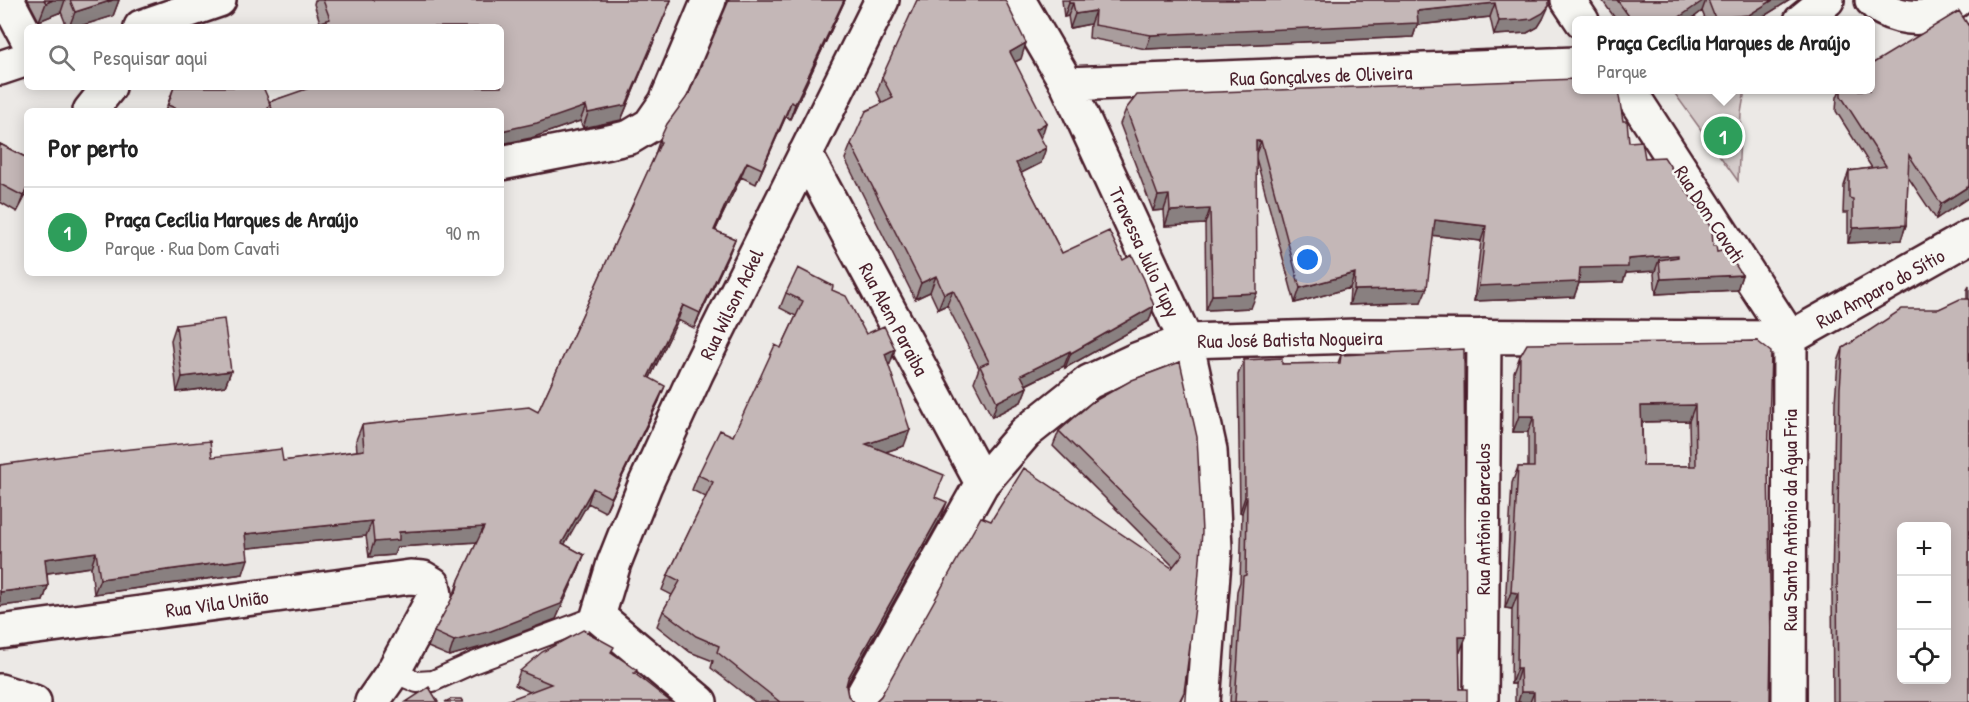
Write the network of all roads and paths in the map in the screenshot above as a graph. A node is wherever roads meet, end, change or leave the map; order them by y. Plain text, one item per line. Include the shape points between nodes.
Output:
1 (7, 0) edge
2 (219, 0) edge
3 (709, 0) edge
4 (882, 0) edge
5 (1018, 0) edge
6 (1568, 0) edge
7 (1827, 0) edge
8 (1872, 0) edge
9 (1957, 0) edge
10 (1579, 16) edge
11 (1807, 16) edge
12 (156, 24) edge
13 (24, 32) edge
14 (24, 60) edge
15 (1572, 64) edge
16 (0, 68) edge
17 (1067, 84) junction
18 (107, 90) edge
19 (1632, 94) edge
20 (92, 108) edge
21 (805, 154) junction
22 (504, 162) edge
23 (1969, 237) edge
24 (1484, 336) junction
25 (1790, 338) junction
26 (1186, 341) junction
27 (982, 483) junction
28 (598, 616) junction
29 (0, 632) edge
30 (393, 672) junction
31 (0, 691) edge
32 (34, 702) edge
33 (372, 702) edge
34 (700, 702) edge
35 (860, 702) edge
36 (1203, 702) edge
37 (1481, 702) edge
38 (1789, 702) edge

1 - 13 street
2 - 12 street
3 - 22 street via 666,102 650,125 630,137
4 - 21 street, Rua Wilson Ackel
5 - 17 street, Travessa Julio Tupy
6 - 10 street
7 - 11 street
8 - 9 street via 1890,13 1912,17 1932,15
14 - 16 street
15 - 17 street, Rua Gonçalves de Oliveira
17 - 26 street, Travessa Julio Tupy
18 - 20 street
19 - 25 street, Rua Dom Cavati
21 - 27 street, Rua Alem Paraiba
21 - 28 street, Rua Wilson Ackel via 645,485
23 - 25 street, Rua Amparo do Sítio
24 - 25 street, Rua José Batista Nogueira
24 - 26 street, Rua José Batista Nogueira
24 - 37 street, Rua Antônio Barcelos
25 - 38 street, Rua Santo Antônio da Água Fria
26 - 27 street, Rua José Batista Nogueira via 1089,382 1025,433
26 - 36 street, Travessa Julio Tupy via 1210,450 1215,537
27 - 35 street, Rua José Batista Nogueira
28 - 30 lane via 433,681 417,682
28 - 34 street
29 - 30 street, Rua Vila União via 423,578 433,584 435,595
30 - 33 street
31 - 32 street

